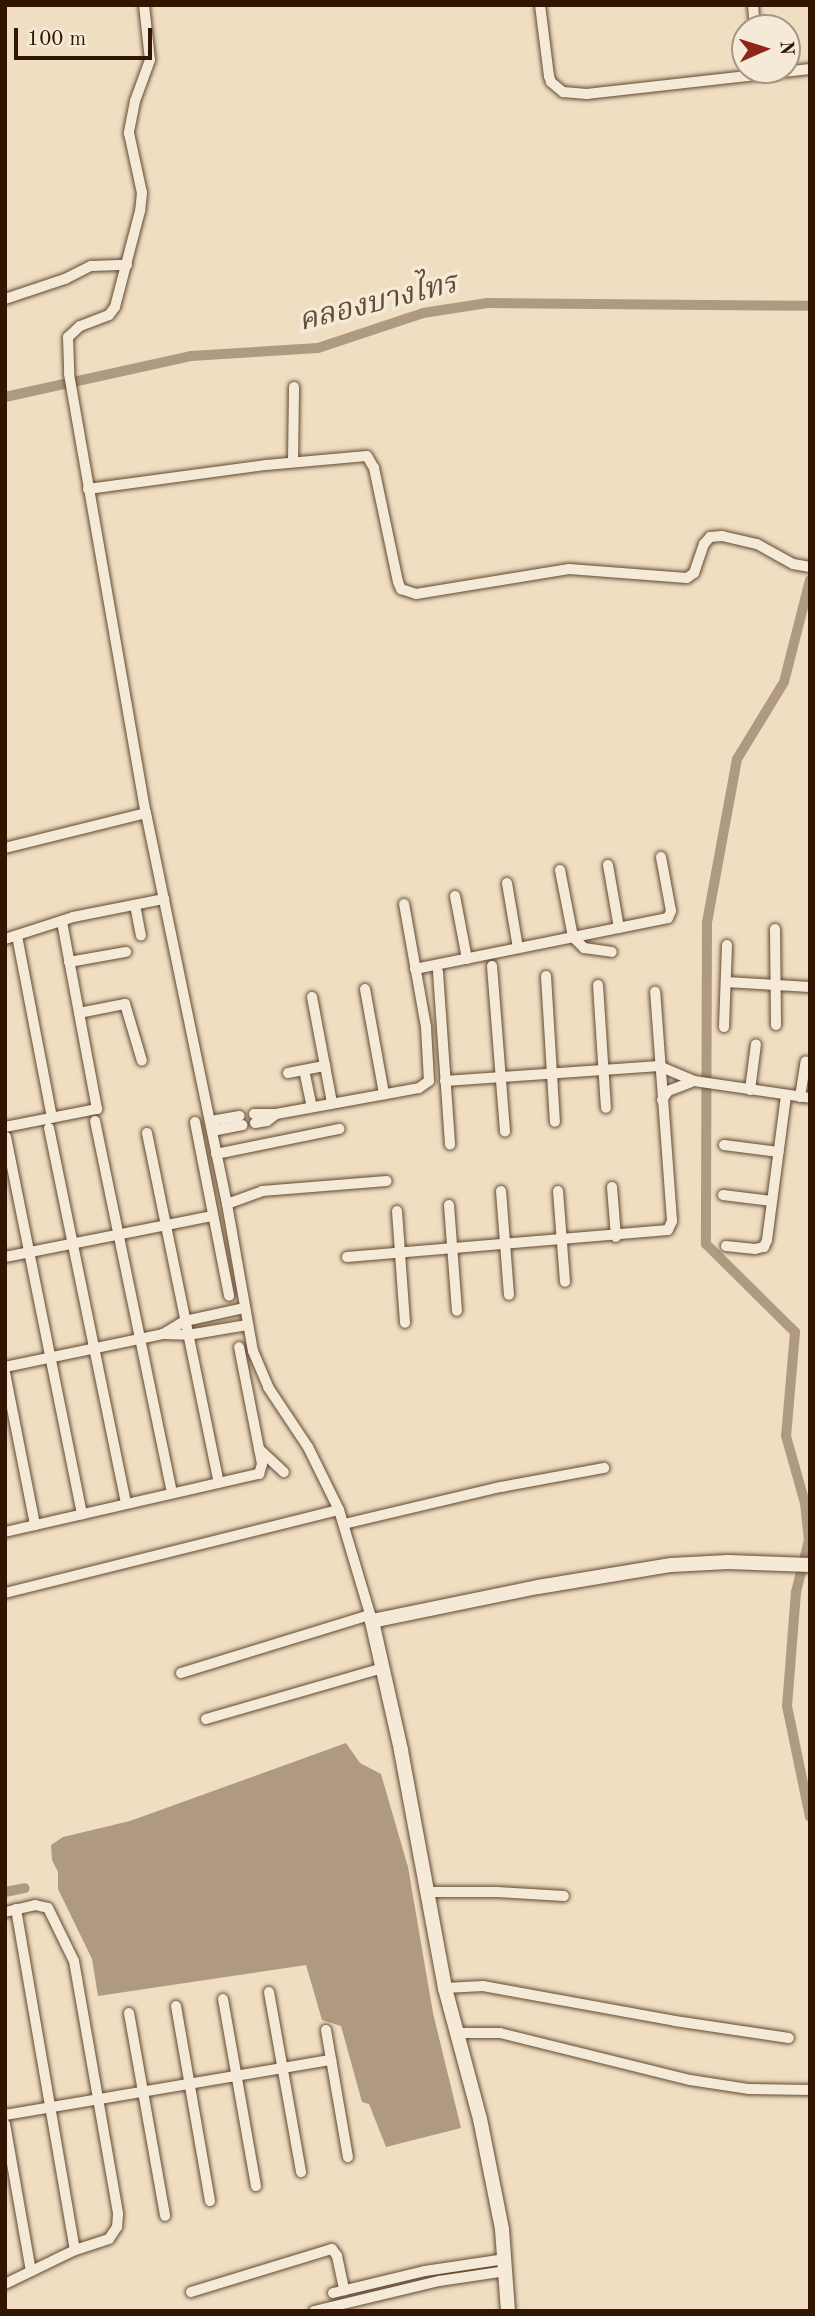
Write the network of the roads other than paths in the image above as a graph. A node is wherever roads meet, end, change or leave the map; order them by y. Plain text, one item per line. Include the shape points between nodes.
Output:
1 (144, 5) edge
2 (540, 5) edge
3 (731, 76) edge
4 (127, 265) junction
5 (5, 299) edge
6 (294, 387) dead end
7 (293, 462) junction
8 (88, 489) junction
9 (810, 567) edge
10 (146, 813) junction
11 (5, 848) edge
12 (661, 857) dead end
13 (608, 865) dead end
14 (560, 870) dead end
15 (507, 883) dead end
16 (454, 896) dead end
17 (164, 899) junction
18 (404, 904) dead end
19 (135, 905) junction
20 (62, 922) junction
21 (619, 928) junction
22 (775, 929) dead end
23 (141, 935) dead end
24 (17, 936) junction
25 (573, 937) junction
26 (5, 939) edge
27 (727, 945) dead end
28 (518, 948) junction
29 (126, 952) dead end
30 (612, 952) dead end
31 (467, 959) junction
32 (69, 961) junction
33 (492, 966) dead end
34 (415, 969) junction
35 (438, 972) dead end
36 (546, 976) dead end
37 (726, 982) junction
38 (598, 985) dead end
39 (774, 985) junction
40 (810, 987) edge
41 (365, 989) dead end
42 (655, 992) dead end
43 (312, 998) dead end
44 (79, 1013) junction
45 (776, 1025) dead end
46 (724, 1027) dead end
47 (756, 1044) dead end
48 (142, 1061) dead end
49 (806, 1061) dead end
50 (325, 1066) junction
51 (659, 1066) junction
52 (604, 1068) junction
53 (304, 1070) junction
54 (552, 1072) junction
55 (288, 1073) dead end
56 (499, 1077) junction
57 (446, 1081) junction
58 (694, 1081) junction
59 (750, 1090) junction
60 (384, 1094) junction
61 (786, 1095) junction
62 (805, 1097) edge
63 (662, 1100) junction
64 (332, 1103) junction
65 (312, 1107) junction
66 (606, 1108) dead end
67 (254, 1119) dead end
68 (95, 1121) dead end
69 (241, 1121) dead end
70 (195, 1122) dead end
71 (555, 1122) dead end
72 (50, 1123) junction
73 (211, 1126) junction
74 (339, 1129) dead end
75 (6, 1130) edge
76 (505, 1131) dead end
77 (147, 1133) dead end
78 (450, 1144) dead end
79 (724, 1146) dead end
80 (779, 1152) junction
81 (216, 1154) junction
82 (387, 1181) dead end
83 (612, 1187) dead end
84 (500, 1191) dead end
85 (558, 1191) dead end
86 (723, 1195) dead end
87 (772, 1201) junction
88 (228, 1204) junction
89 (450, 1205) dead end
90 (397, 1211) dead end
91 (214, 1216) junction
92 (166, 1225) junction
93 (118, 1235) junction
94 (616, 1237) junction
95 (562, 1241) junction
96 (72, 1244) junction
97 (505, 1245) junction
98 (726, 1246) dead end
99 (453, 1249) junction
100 (29, 1252) junction
101 (400, 1253) junction
102 (5, 1257) edge
103 (347, 1257) dead end
104 (565, 1282) dead end
105 (509, 1295) dead end
106 (229, 1296) dead end
107 (244, 1308) junction
108 (457, 1311) dead end
109 (185, 1321) junction
110 (405, 1323) dead end
111 (247, 1325) junction
112 (163, 1334) junction
113 (188, 1335) junction
114 (140, 1339) junction
115 (239, 1347) dead end
116 (94, 1349) junction
117 (51, 1358) junction
118 (5, 1367) edge
119 (5, 1373) edge
120 (259, 1448) junction
121 (604, 1468) dead end
122 (284, 1472) dead end
123 (219, 1483) junction
124 (172, 1493) junction
125 (126, 1503) junction
126 (339, 1510) junction
127 (82, 1514) junction
128 (344, 1524) junction
129 (35, 1525) junction
130 (5, 1532) edge
131 (810, 1565) edge
132 (5, 1593) edge
133 (371, 1618) junction
134 (383, 1668) junction
135 (181, 1673) dead end
136 (206, 1718) dead end
137 (426, 1892) junction
138 (564, 1896) dead end
139 (11, 1911) edge
140 (445, 1988) junction
141 (269, 1992) dead end
142 (223, 1999) dead end
143 (176, 2006) dead end
144 (130, 2013) dead end
145 (326, 2030) dead end
146 (456, 2033) junction
147 (789, 2038) dead end
148 (331, 2060) junction
149 (283, 2068) junction
150 (236, 2076) junction
151 (190, 2084) junction
152 (810, 2090) edge
153 (143, 2092) junction
154 (97, 2099) junction
155 (51, 2107) junction
156 (5, 2115) edge
157 (5, 2124) edge
158 (348, 2157) dead end
159 (301, 2172) dead end
160 (256, 2186) dead end
161 (211, 2201) dead end
162 (165, 2216) dead end
163 (75, 2250) junction
164 (505, 2265) junction
165 (31, 2272) junction
166 (5, 2284) edge
167 (191, 2292) dead end
168 (314, 2311) edge
169 (508, 2311) edge

1 - 4 street via 150,60 129,134 142,193
2 - 3 street via 551,82 563,92 587,94
4 - 5 street via 91,265
4 - 8 street via 119,297 108,315 80,326 68,337 72,398
6 - 7 street
7 - 8 street
7 - 9 street via 361,455 371,460 398,582 401,589 416,594 569,569 687,578 694,573 704,544 710,537 722,536 757,544 793,564
8 - 10 street
10 - 11 street
10 - 17 street
12 - 21 street via 671,916
13 - 21 street
14 - 25 street
15 - 28 street
16 - 31 street
17 - 19 street
17 - 73 street
18 - 34 street
19 - 20 street
19 - 23 street
20 - 24 street
20 - 32 street
21 - 25 street
22 - 39 street
24 - 26 street
24 - 72 street
25 - 28 street
25 - 30 street via 584,948
27 - 37 street
28 - 31 street
29 - 32 street
31 - 34 street
32 - 44 street
33 - 56 street
34 - 60 street via 426,1027 429,1081 419,1088
35 - 57 street
36 - 54 street
37 - 39 street
37 - 46 street
38 - 52 street
39 - 40 street
39 - 45 street
41 - 60 street
42 - 51 street
43 - 50 street
44 - 48 street via 125,1004
44 - 72 street via 97,1109
47 - 59 street
49 - 62 street
50 - 53 street
50 - 64 street
51 - 52 street
51 - 58 street
51 - 63 street
52 - 54 street
52 - 66 street
53 - 55 street
53 - 65 street
54 - 56 street
54 - 71 street
56 - 57 street
56 - 76 street
57 - 78 street
58 - 59 street
58 - 63 street via 668,1091
59 - 61 street
60 - 64 street
61 - 62 street
61 - 80 street
63 - 94 street via 671,1226 662,1232
64 - 65 street
65 - 67 street via 276,1114 267,1122
68 - 93 street
69 - 73 street
70 - 91 street
72 - 75 street
72 - 96 street
73 - 81 street
74 - 81 street
75 - 100 street
77 - 92 street
79 - 80 street
80 - 87 street
81 - 88 street
82 - 88 street via 262,1191
83 - 94 street
84 - 97 street
85 - 95 street
86 - 87 street
87 - 98 street via 764,1247
88 - 107 street
89 - 99 street
90 - 101 street
91 - 92 street
91 - 106 street
92 - 93 street
92 - 109 street
93 - 96 street
93 - 114 street
94 - 95 street
95 - 97 street
95 - 104 street
96 - 100 street
96 - 116 street
97 - 99 street
97 - 105 street
99 - 101 street
99 - 108 street
100 - 102 street
100 - 117 street
101 - 103 street
101 - 110 street
107 - 109 street
107 - 111 street
109 - 112 street
109 - 113 street
111 - 113 street
111 - 126 street via 264,1380 308,1447
112 - 113 street
112 - 114 street
113 - 123 street
114 - 116 street
114 - 124 street
115 - 120 street
116 - 117 street
116 - 125 street
117 - 118 street
117 - 127 street
119 - 129 street
120 - 122 street
120 - 123 street via 259,1474
121 - 128 street
123 - 124 street
124 - 125 street
125 - 127 street
126 - 128 street
126 - 132 street
127 - 129 street
128 - 133 street
129 - 130 street
131 - 133 street via 671,1565
133 - 134 street
133 - 135 street
134 - 136 street
134 - 137 street
137 - 138 street
137 - 140 street
139 - 154 street via 35,1905 48,1908 66,1943 74,1961
139 - 155 street
140 - 146 street
140 - 147 street via 483,1986
141 - 149 street
142 - 150 street
143 - 151 street
144 - 153 street
145 - 148 street
146 - 152 street via 500,2033 690,2080
146 - 164 street via 480,2119
148 - 149 street
148 - 158 street
149 - 150 street
149 - 159 street
150 - 151 street
150 - 160 street
151 - 153 street
151 - 161 street
153 - 154 street
153 - 162 street
154 - 155 street
154 - 163 street via 118,2223 109,2239
155 - 156 street
155 - 163 street
157 - 165 street
163 - 165 street
164 - 167 street via 425,2271 339,2292 337,2256 328,2249
164 - 168 street
164 - 169 street
165 - 166 street

